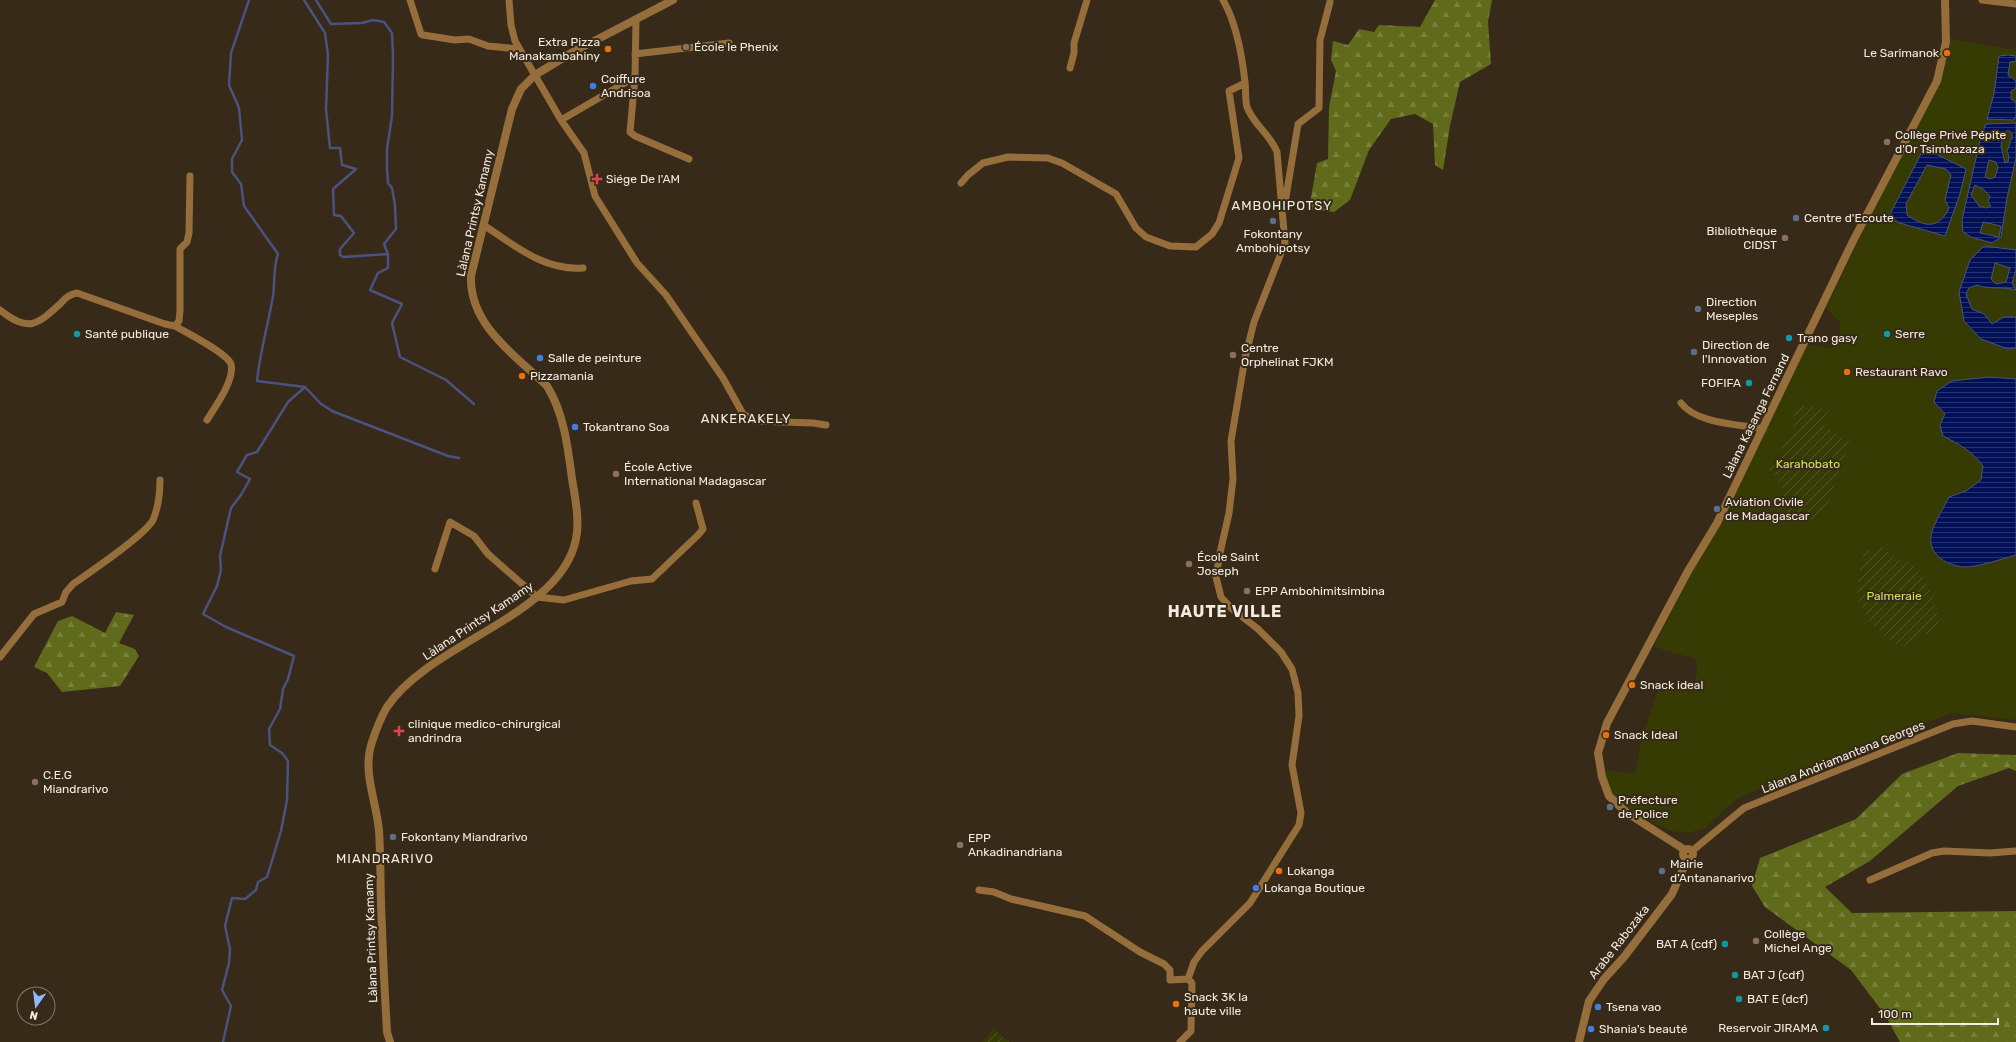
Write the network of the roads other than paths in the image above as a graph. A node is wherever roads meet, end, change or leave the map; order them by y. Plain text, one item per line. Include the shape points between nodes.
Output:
1 (410, 0) edge
2 (509, 0) edge
3 (673, 0) edge
4 (1087, 0) edge
5 (1223, 0) edge
6 (1944, 0) edge
7 (1982, 0) edge
8 (1330, 2) dead end
9 (2016, 4) edge
10 (636, 19) junction
11 (729, 43) dead end
12 (519, 49) junction
13 (635, 54) junction
14 (1070, 68) dead end
15 (535, 75) junction
16 (635, 77) junction
17 (1245, 83) junction
18 (561, 120) junction
19 (689, 159) dead end
20 (190, 176) dead end
21 (961, 183) dead end
22 (1283, 211) junction
23 (485, 226) junction
24 (583, 268) dead end
25 (0, 310) edge
26 (175, 326) junction
27 (1681, 403) dead end
28 (207, 420) dead end
29 (826, 425) dead end
30 (1763, 429) junction
31 (160, 480) dead end
32 (696, 503) dead end
33 (435, 569) dead end
34 (537, 597) junction
35 (0, 657) edge
36 (2016, 727) edge
37 (1688, 850) junction
38 (2016, 851) edge
39 (1870, 880) dead end
40 (979, 890) dead end
41 (1188, 979) junction
42 (390, 1042) edge
43 (1180, 1042) edge
44 (1579, 1042) edge

1 - 12 street via 423,35 455,40 469,39 488,46
2 - 12 street via 511,25
3 - 10 street, Làlana Printsy Kamamy
4 - 14 street via 1074,43
5 - 17 street via 1229,10 1239,42
6 - 30 street, Làlana Kasanga Fernand via 1946,42 1937,81 1853,241
7 - 9 street
8 - 22 street via 1320,40 1319,108 1298,124
10 - 13 street
10 - 15 street, Làlana Printsy Kamamy
11 - 13 street
12 - 15 street
13 - 16 street
15 - 18 street
15 - 23 street, Làlana Printsy Kamamy via 521,89 512,109
16 - 18 street
16 - 19 street via 630,132
17 - 21 street via 1229,91 1238,158 1226,201 1219,223 1212,234 1196,247 1170,246 1146,237 1136,228 1116,194 1062,163 1048,158 1008,157 983,163
17 - 22 street via 1247,106 1254,120 1273,141 1277,152
18 - 29 street via 584,153 595,196 615,230 637,264 666,295 724,378 743,414 755,422
20 - 26 street via 189,233 187,242 180,249 180,311 179,321
22 - 41 street via 1285,243 1254,322 1236,406 1231,441 1233,479 1216,577 1221,597 1230,608 1263,633 1281,652 1292,669 1298,693 1299,716 1292,765 1301,813 1299,825 1250,903 1202,951 1194,962
23 - 24 street via 538,261 573,269
23 - 34 street, Làlana Printsy Kamamy via 471,276 473,300 491,333 547,386 566,436 570,464 576,539 561,573
25 - 26 street via 23,323 32,324 44,319 65,299 77,293
26 - 28 street via 222,354 231,363 232,372 224,393
27 - 30 street via 1690,413 1701,418
30 - 37 street, Làlana Kasanga Fernand via 1717,523 1613,709 1598,753 1609,796 1627,813
31 - 35 street via 152,520 135,539 73,584 62,602 34,614
32 - 34 street via 703,529 652,579 631,581 564,600
33 - 34 street via 450,522 474,536 488,554
34 - 42 street, Làlana Printsy Kamamy via 414,678 387,708 372,742 368,771 378,828 387,1032
36 - 37 street, Làlana Andriamantena Georges via 1972,721 1953,724 1744,808
37 - 44 street, Arabe Rabozaka via 1683,857 1688,860 1672,894 1589,1001
38 - 39 street via 1932,853
40 - 41 street via 1085,916 1140,952 1164,964 1170,970 1170,980
41 - 43 street via 1192,982 1190,1031

